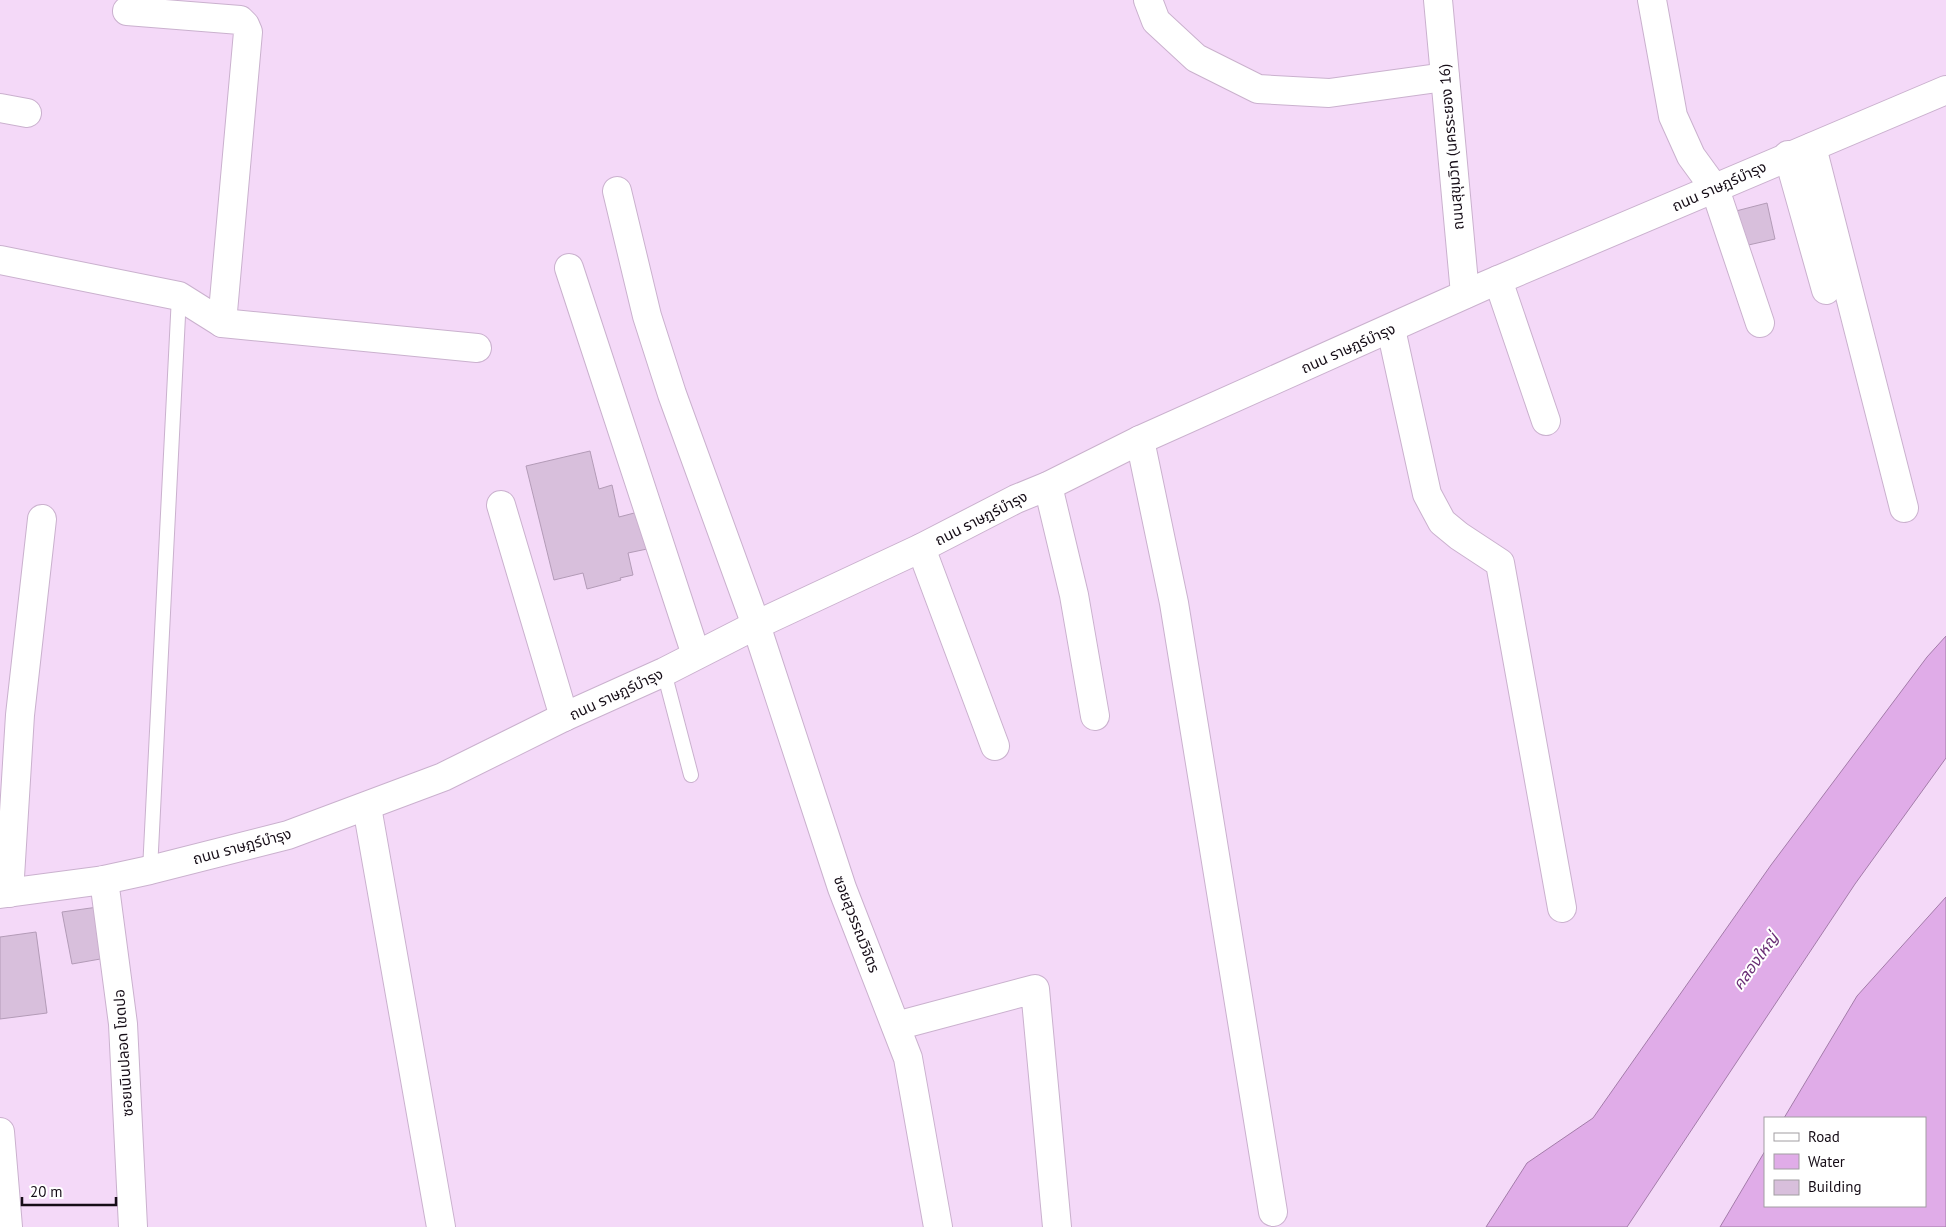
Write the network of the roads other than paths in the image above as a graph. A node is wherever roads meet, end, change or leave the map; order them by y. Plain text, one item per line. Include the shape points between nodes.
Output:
1 (1148, 0) edge
2 (1438, 0) edge
3 (1652, 0) edge
4 (127, 11) dead end
5 (1445, 77) junction
6 (1946, 90) edge
7 (0, 108) edge
8 (27, 113) dead end
9 (1800, 151) junction
10 (1715, 189) junction
11 (617, 192) dead end
12 (0, 260) edge
13 (569, 268) dead end
14 (1498, 280) junction
15 (1826, 290) dead end
16 (1465, 294) junction
17 (179, 296) junction
18 (222, 323) junction
19 (1760, 323) dead end
20 (1391, 329) junction
21 (477, 348) dead end
22 (1546, 420) dead end
23 (1140, 440) junction
24 (1048, 486) junction
25 (501, 505) dead end
26 (1904, 508) dead end
27 (42, 519) dead end
28 (921, 548) junction
29 (756, 625) junction
30 (696, 655) junction
31 (664, 672) junction
32 (1095, 716) dead end
33 (564, 717) junction
34 (995, 746) dead end
35 (691, 775) dead end
36 (367, 808) junction
37 (150, 870) junction
38 (104, 880) junction
39 (5, 894) edge
40 (1562, 908) dead end
41 (896, 1026) junction
42 (0, 1132) edge
43 (1273, 1212) dead end
44 (8, 1227) edge
45 (133, 1227) edge
46 (441, 1227) edge
47 (938, 1227) edge
48 (1057, 1227) edge

1 - 5 street via 1156,21 1196,58 1258,89 1329,93
2 - 5 street, ถนนสุขุมวิท (นครระยอง 16)
3 - 10 street via 1673,116 1691,156
4 - 18 street via 240,20 246,25 248,32
5 - 16 street, ถนนสุขุมวิท (นครระยอง 16)
6 - 9 street, ถนน ราษฎร์บำรุง
7 - 8 street
9 - 10 street, ถนน ราษฎร์บำรุง
9 - 15 street
9 - 26 street
10 - 14 street, ถนน ราษฎร์บำรุง
10 - 19 street
11 - 29 street, ซอยสุวรรณวิจิตร via 647,316
12 - 17 street
13 - 30 street
14 - 16 street, ถนน ราษฎร์บำรุง
14 - 22 street
16 - 20 street, ถนน ราษฎร์บำรุง
17 - 18 street
17 - 37 lane
18 - 21 street
20 - 23 street, ถนน ราษฎร์บำรุง
20 - 40 street via 1427,494 1442,522 1500,563
23 - 24 street, ถนน ราษฎร์บำรุง
23 - 43 street via 1174,603
24 - 28 street, ถนน ราษฎร์บำรุง
24 - 32 street via 1074,594
25 - 33 street
27 - 39 street via 20,715
28 - 29 street, ถนน ราษฎร์บำรุง
28 - 34 street
29 - 30 street, ถนน ราษฎร์บำรุง
29 - 41 street, ซอยสุวรรณวิจิตร via 842,888
30 - 31 street, ถนน ราษฎร์บำรุง
31 - 33 street, ถนน ราษฎร์บำรุง
31 - 35 lane
33 - 36 street, ถนน ราษฎร์บำรุง via 443,777
36 - 37 street, ถนน ราษฎร์บำรุง via 288,835
36 - 46 street
37 - 38 street, ถนน ราษฎร์บำรุง
38 - 39 street, ถนน ราษฎร์บำรุง
38 - 45 street, ซอยเนินปลอด โขดปอ via 123,1024
41 - 47 street, ซอยสุวรรณวิจิตร via 908,1058
41 - 48 street via 1035,989
42 - 44 street

